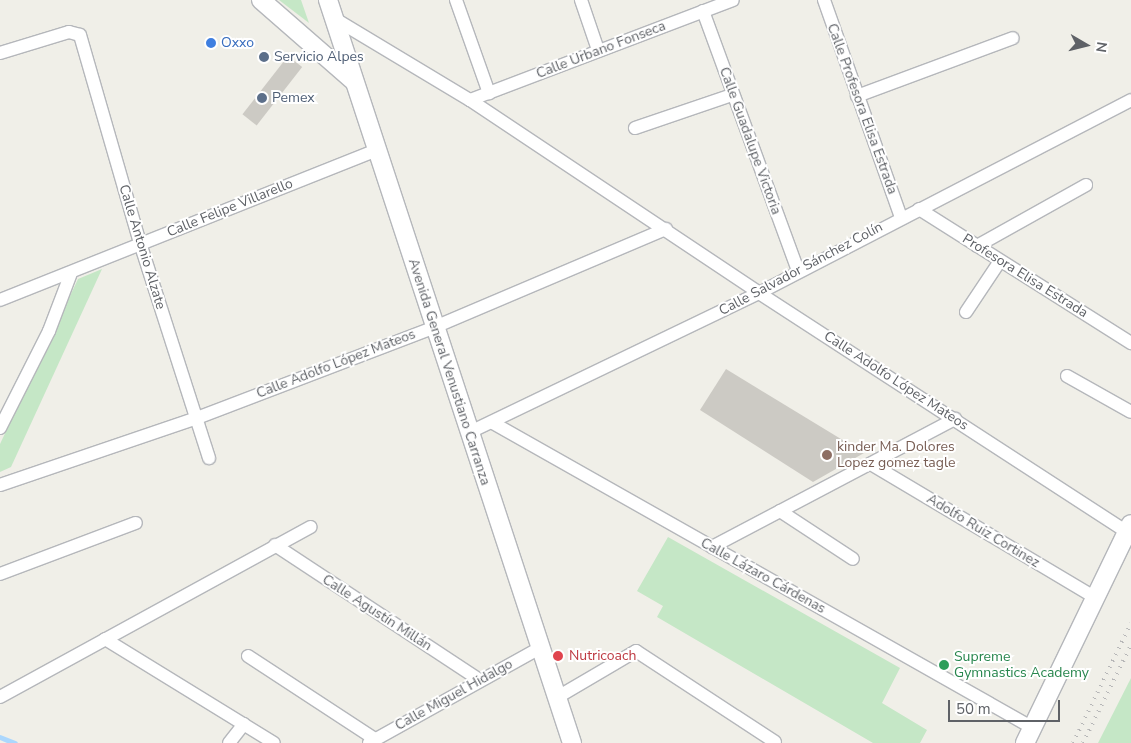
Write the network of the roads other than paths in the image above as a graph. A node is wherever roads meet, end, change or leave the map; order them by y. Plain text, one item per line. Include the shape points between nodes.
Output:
1 (261, 0) edge
2 (328, 0) edge
3 (456, 0) edge
4 (581, 0) edge
5 (733, 0) edge
6 (824, 0) edge
7 (703, 12) junction
8 (335, 19) junction
9 (1013, 38) dead end
10 (598, 50) junction
11 (0, 53) edge
12 (354, 81) junction
13 (489, 93) junction
14 (732, 95) junction
15 (857, 96) junction
16 (470, 100) junction
17 (1131, 100) edge
18 (635, 128) dead end
19 (377, 150) junction
20 (1086, 186) dead end
21 (919, 208) junction
22 (901, 217) junction
23 (666, 229) junction
24 (140, 243) junction
25 (977, 246) junction
26 (1000, 261) junction
27 (798, 271) junction
28 (71, 273) junction
29 (759, 293) junction
30 (0, 300) edge
31 (966, 312) dead end
32 (435, 326) junction
33 (1131, 343) edge
34 (1067, 376) dead end
35 (1131, 412) edge
36 (196, 418) junction
37 (955, 419) junction
38 (493, 423) junction
39 (0, 428) edge
40 (468, 433) junction
41 (209, 458) dead end
42 (871, 464) junction
43 (0, 485) edge
44 (780, 511) junction
45 (136, 523) dead end
46 (310, 527) dead end
47 (1129, 528) edge
48 (275, 545) junction
49 (712, 548) junction
50 (853, 559) dead end
51 (0, 574) edge
52 (1096, 598) junction
53 (104, 639) junction
54 (540, 648) junction
55 (248, 656) dead end
56 (480, 680) junction
57 (0, 697) edge
58 (556, 698) junction
59 (244, 724) junction
60 (1029, 735) edge
61 (372, 741) edge
62 (775, 742) edge
63 (229, 743) edge
64 (274, 743) edge
65 (572, 743) edge

1 - 12 main road
2 - 8 main road, Avenida General Venustiano Carranza
3 - 13 street
4 - 10 street
5 - 7 street, Calle Urbano Fonseca
6 - 15 street, Calle Profesora Elisa Estrada
7 - 10 street, Calle Urbano Fonseca
7 - 14 street, Calle Guadalupe Victoria
8 - 12 main road, Avenida General Venustiano Carranza
8 - 16 street, Calle Adolfo López Mateos
9 - 15 street
10 - 13 street, Calle Urbano Fonseca
11 - 24 street, Calle Antonio Alzate via 69,32 80,35
12 - 19 main road, Avenida General Venustiano Carranza
13 - 16 street, Calle Urbano Fonseca
14 - 18 street
14 - 27 street, Calle Guadalupe Victoria
15 - 22 street, Calle Profesora Elisa Estrada
16 - 23 street, Calle Adolfo López Mateos
17 - 21 street, Calle Salvador Sánchez Colín
19 - 24 street, Calle Felipe Villarello
19 - 32 main road, Avenida General Venustiano Carranza
20 - 25 street
21 - 22 street, Calle Salvador Sánchez Colín
21 - 25 street, Profesora Elisa Estrada
22 - 27 street, Calle Salvador Sánchez Colín
23 - 29 street, Calle Adolfo López Mateos
23 - 32 street, Calle Adolfo López Mateos
24 - 28 street, Calle Felipe Villarello
24 - 36 street, Calle Antonio Alzate
25 - 26 street, Profesora Elisa Estrada
26 - 31 street
26 - 33 street, Profesora Elisa Estrada
27 - 29 street, Calle Salvador Sánchez Colín
28 - 30 street, Calle Felipe Villarello
28 - 39 street via 50,330
29 - 37 street, Calle Adolfo López Mateos
29 - 38 street, Calle Salvador Sánchez Colín
32 - 36 street, Calle Adolfo López Mateos
32 - 40 main road, Avenida General Venustiano Carranza
34 - 35 street
36 - 41 street, Calle Antonio Alzate
36 - 43 street, Calle Adolfo López Mateos
37 - 42 street
37 - 47 street, Calle Adolfo López Mateos
38 - 40 street, Calle Salvador Sánchez Colín
38 - 49 street, Calle Lázaro Cárdenas
40 - 54 main road, Avenida General Venustiano Carranza
42 - 44 street
42 - 52 street, Adolfo Ruiz Cortinez
44 - 49 street
44 - 50 street
45 - 51 street
46 - 48 street
47 - 52 main road
48 - 53 street
48 - 56 street, Calle Agustín Millán
49 - 60 street, Calle Lázaro Cárdenas
52 - 60 main road
53 - 57 street
53 - 59 street
54 - 56 street, Calle Miguel Hidalgo
54 - 58 main road, Avenida General Venustiano Carranza
55 - 61 street
56 - 61 street, Calle Miguel Hidalgo
58 - 62 street via 636,651
58 - 65 main road, Avenida General Venustiano Carranza
59 - 63 street
59 - 64 street

